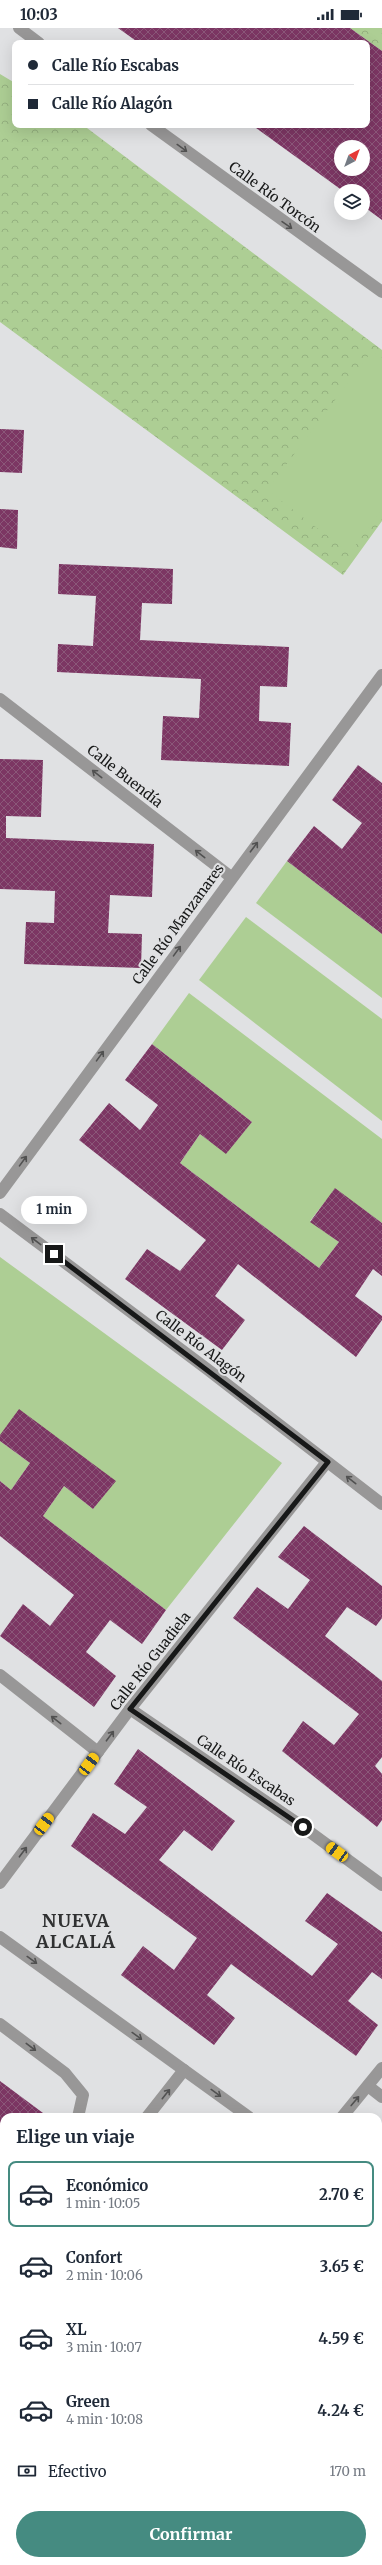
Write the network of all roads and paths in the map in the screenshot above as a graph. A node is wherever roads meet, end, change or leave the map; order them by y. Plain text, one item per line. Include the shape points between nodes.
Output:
1 (19, 28) edge
2 (35, 40) edge
3 (155, 128) edge
4 (382, 292) edge
5 (382, 675) edge
6 (0, 699) edge
7 (231, 877) junction
8 (0, 1192) edge
9 (0, 1214) edge
10 (328, 1462) junction
11 (382, 1504) edge
12 (0, 1676) edge
13 (130, 1709) junction
14 (98, 1752) junction
15 (0, 1883) edge
16 (382, 1885) edge
17 (0, 1937) edge
18 (0, 2024) edge
19 (382, 2068) edge
20 (184, 2070) junction
21 (368, 2086) junction
22 (382, 2097) edge
23 (79, 2113) edge
24 (150, 2113) edge
25 (243, 2113) edge
26 (345, 2113) edge

1 - 2 street
3 -> 4 street, Calle Río Torcón
7 -> 5 street, Calle Río Manzanares
7 -> 6 street, Calle Buendía
8 -> 7 street, Calle Río Manzanares
10 -> 9 street, Calle Río Alagón
11 -> 10 street, Calle Río Alagón
10 - 13 street, Calle Río Guadiela
14 -> 12 street
14 -> 13 street, Calle Río Guadiela
13 - 16 street, Calle Río Escabas via 303,1827
15 -> 14 street, Calle Río Guadiela
17 -> 20 street
18 -> 23 street via 64,2073 83,2095
19 - 21 street
24 -> 20 street
20 -> 25 street
21 - 22 street
26 -> 21 street

